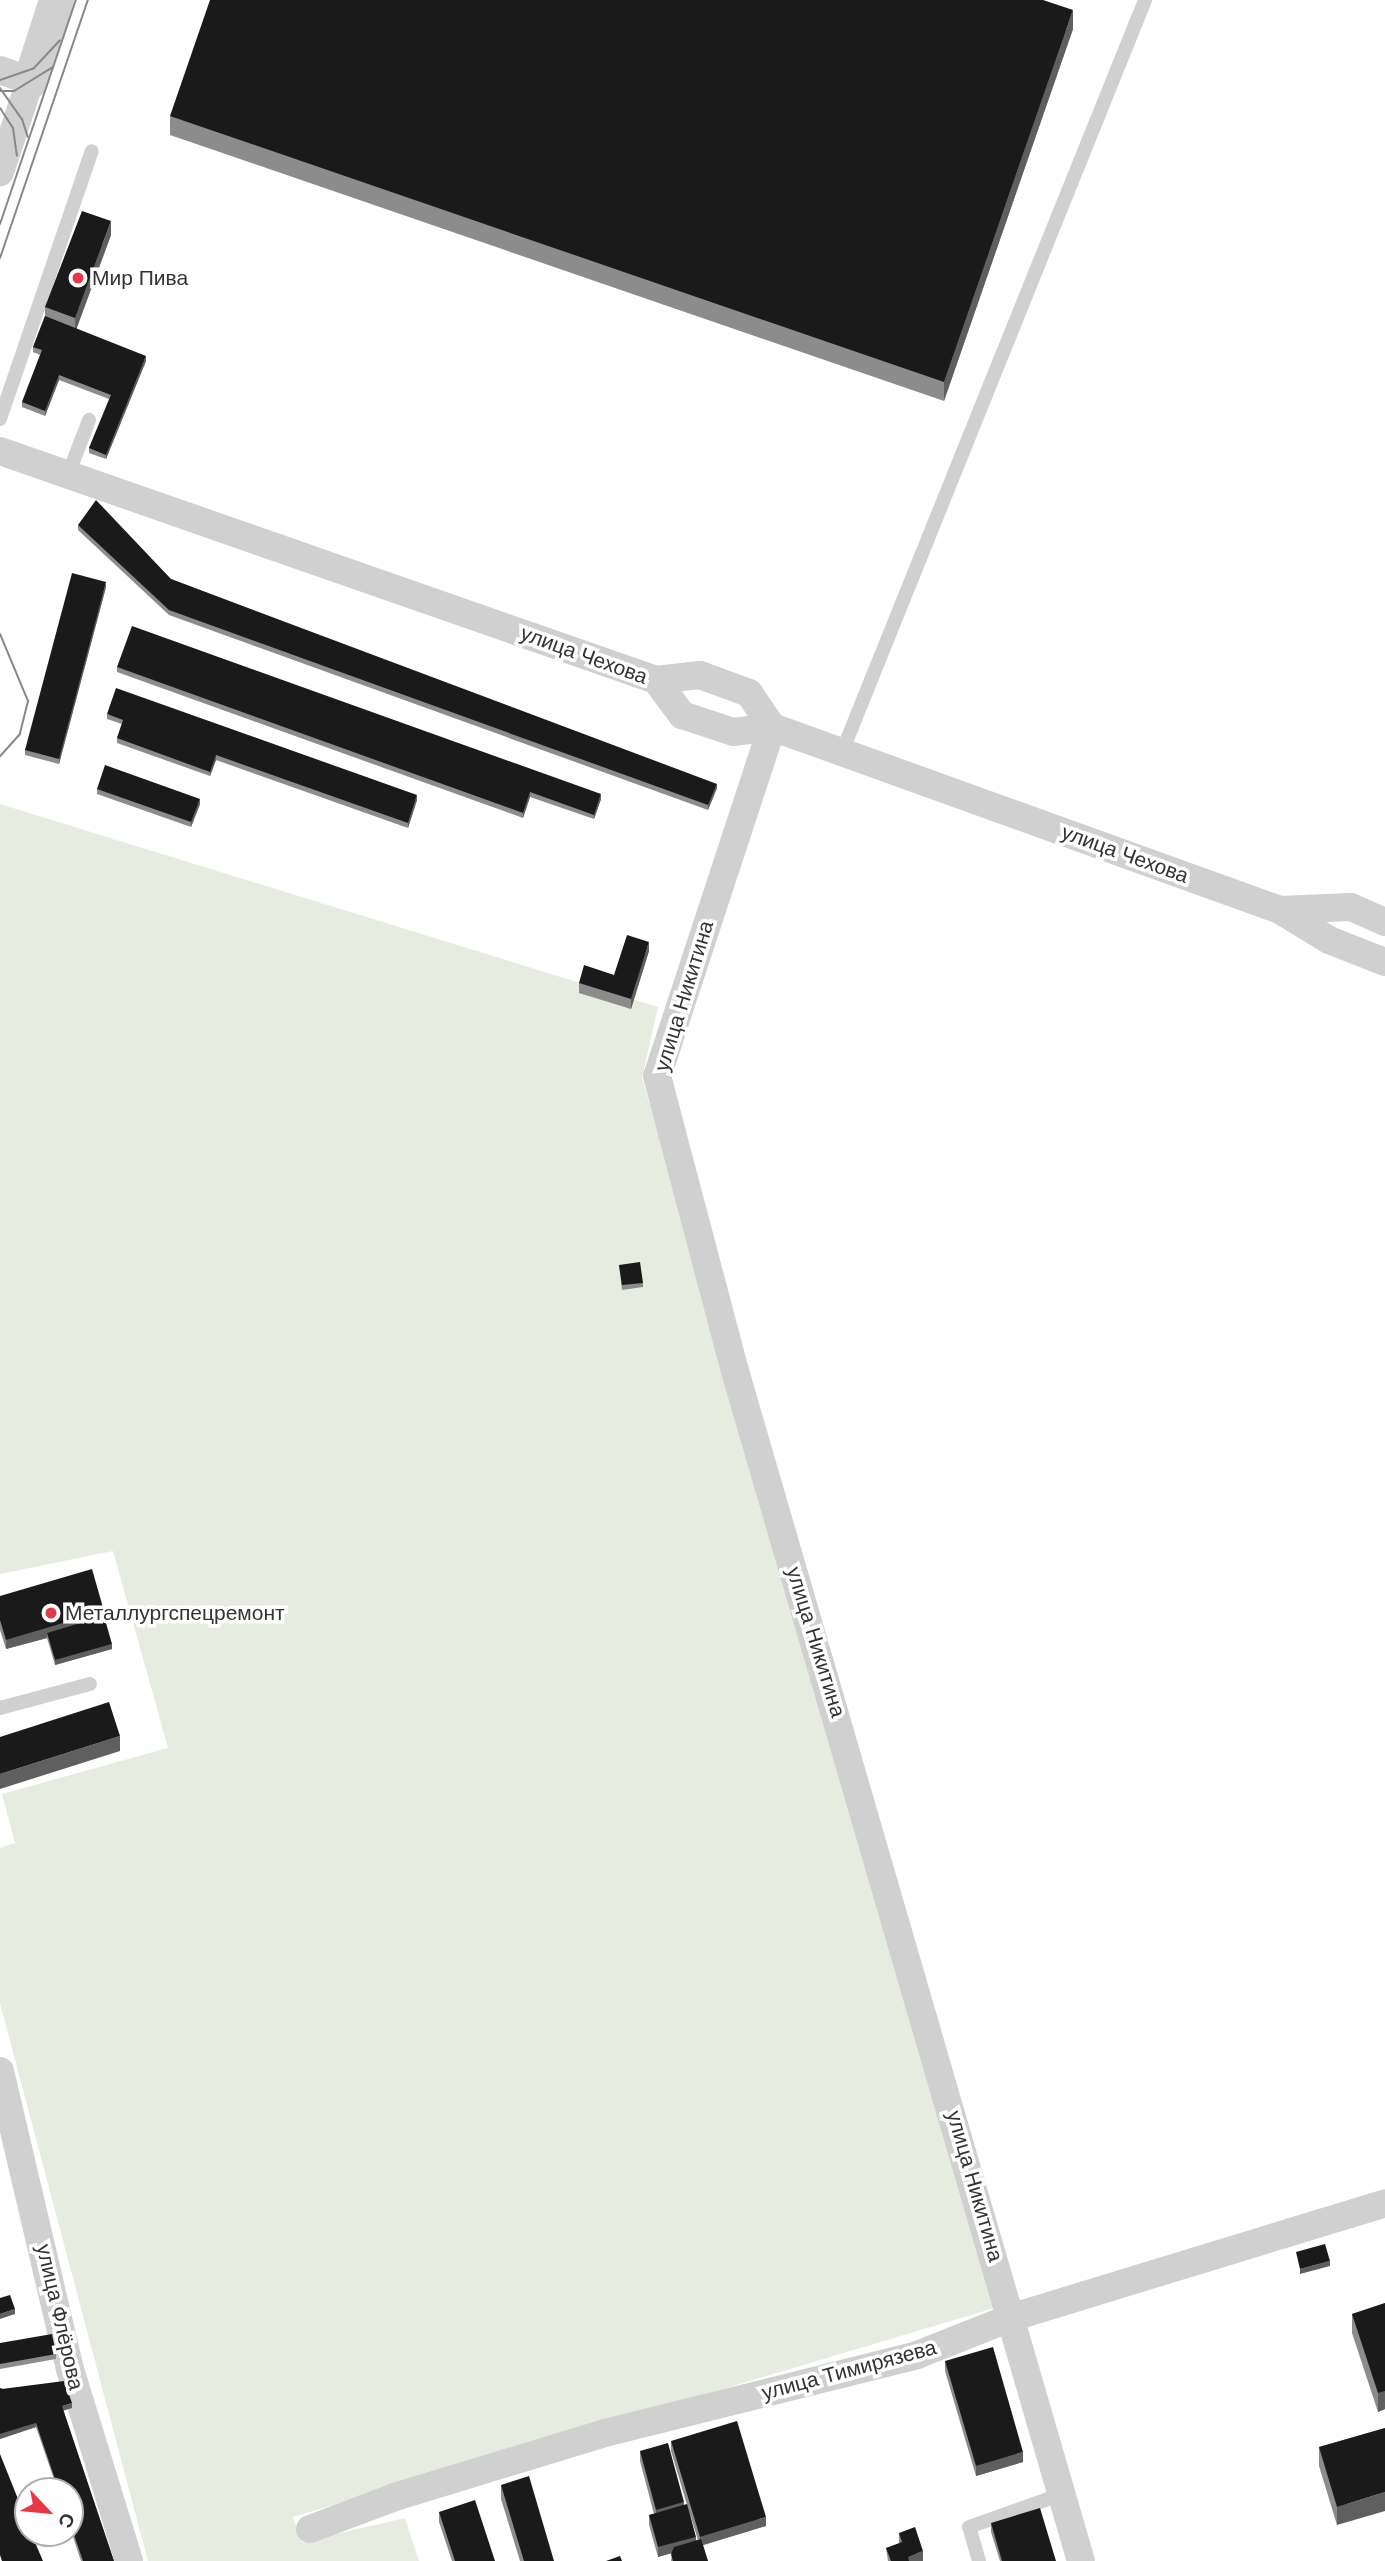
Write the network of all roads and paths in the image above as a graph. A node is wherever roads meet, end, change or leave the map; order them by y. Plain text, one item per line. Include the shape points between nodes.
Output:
1 (56, 0) edge
2 (1145, 0) edge
3 (15, 76) edge
4 (92, 151) dead end
5 (0, 172) edge
6 (0, 419) edge
7 (89, 420) dead end
8 (0, 451) edge
9 (68, 475) junction
10 (656, 680) junction
11 (772, 727) junction
12 (842, 752) junction
13 (1280, 910) junction
14 (1385, 922) edge
15 (1385, 962) edge
16 (90, 1684) dead end
17 (0, 1708) edge
18 (0, 2071) edge
19 (1385, 2203) edge
20 (1013, 2318) junction
21 (1062, 2494) junction
22 (310, 2529) dead end
23 (129, 2561) edge
24 (979, 2561) edge
25 (1081, 2561) edge

1 - 3 street
2 - 12 lane
3 - 5 street
4 - 6 lane
7 - 9 lane
8 - 9 street, улица Чехова
9 - 10 street, улица Чехова
10 - 11 street, улица Чехова via 682,715 733,732
10 - 11 street via 700,675 749,693
11 - 12 street, улица Чехова
11 - 20 street, улица Никитина via 657,1076 735,1371
12 - 13 street, улица Чехова
13 - 14 street via 1351,907
13 - 15 street, улица Чехова via 1329,940
16 - 17 lane
18 - 23 street, улица Флёрова via 70,2369
19 - 20 street, улица Тимирязева
20 - 21 street, улица Никитина
20 - 22 street, улица Тимирязева via 917,2355 605,2433 398,2496
21 - 24 lane via 969,2527
21 - 25 street, улица Никитина

